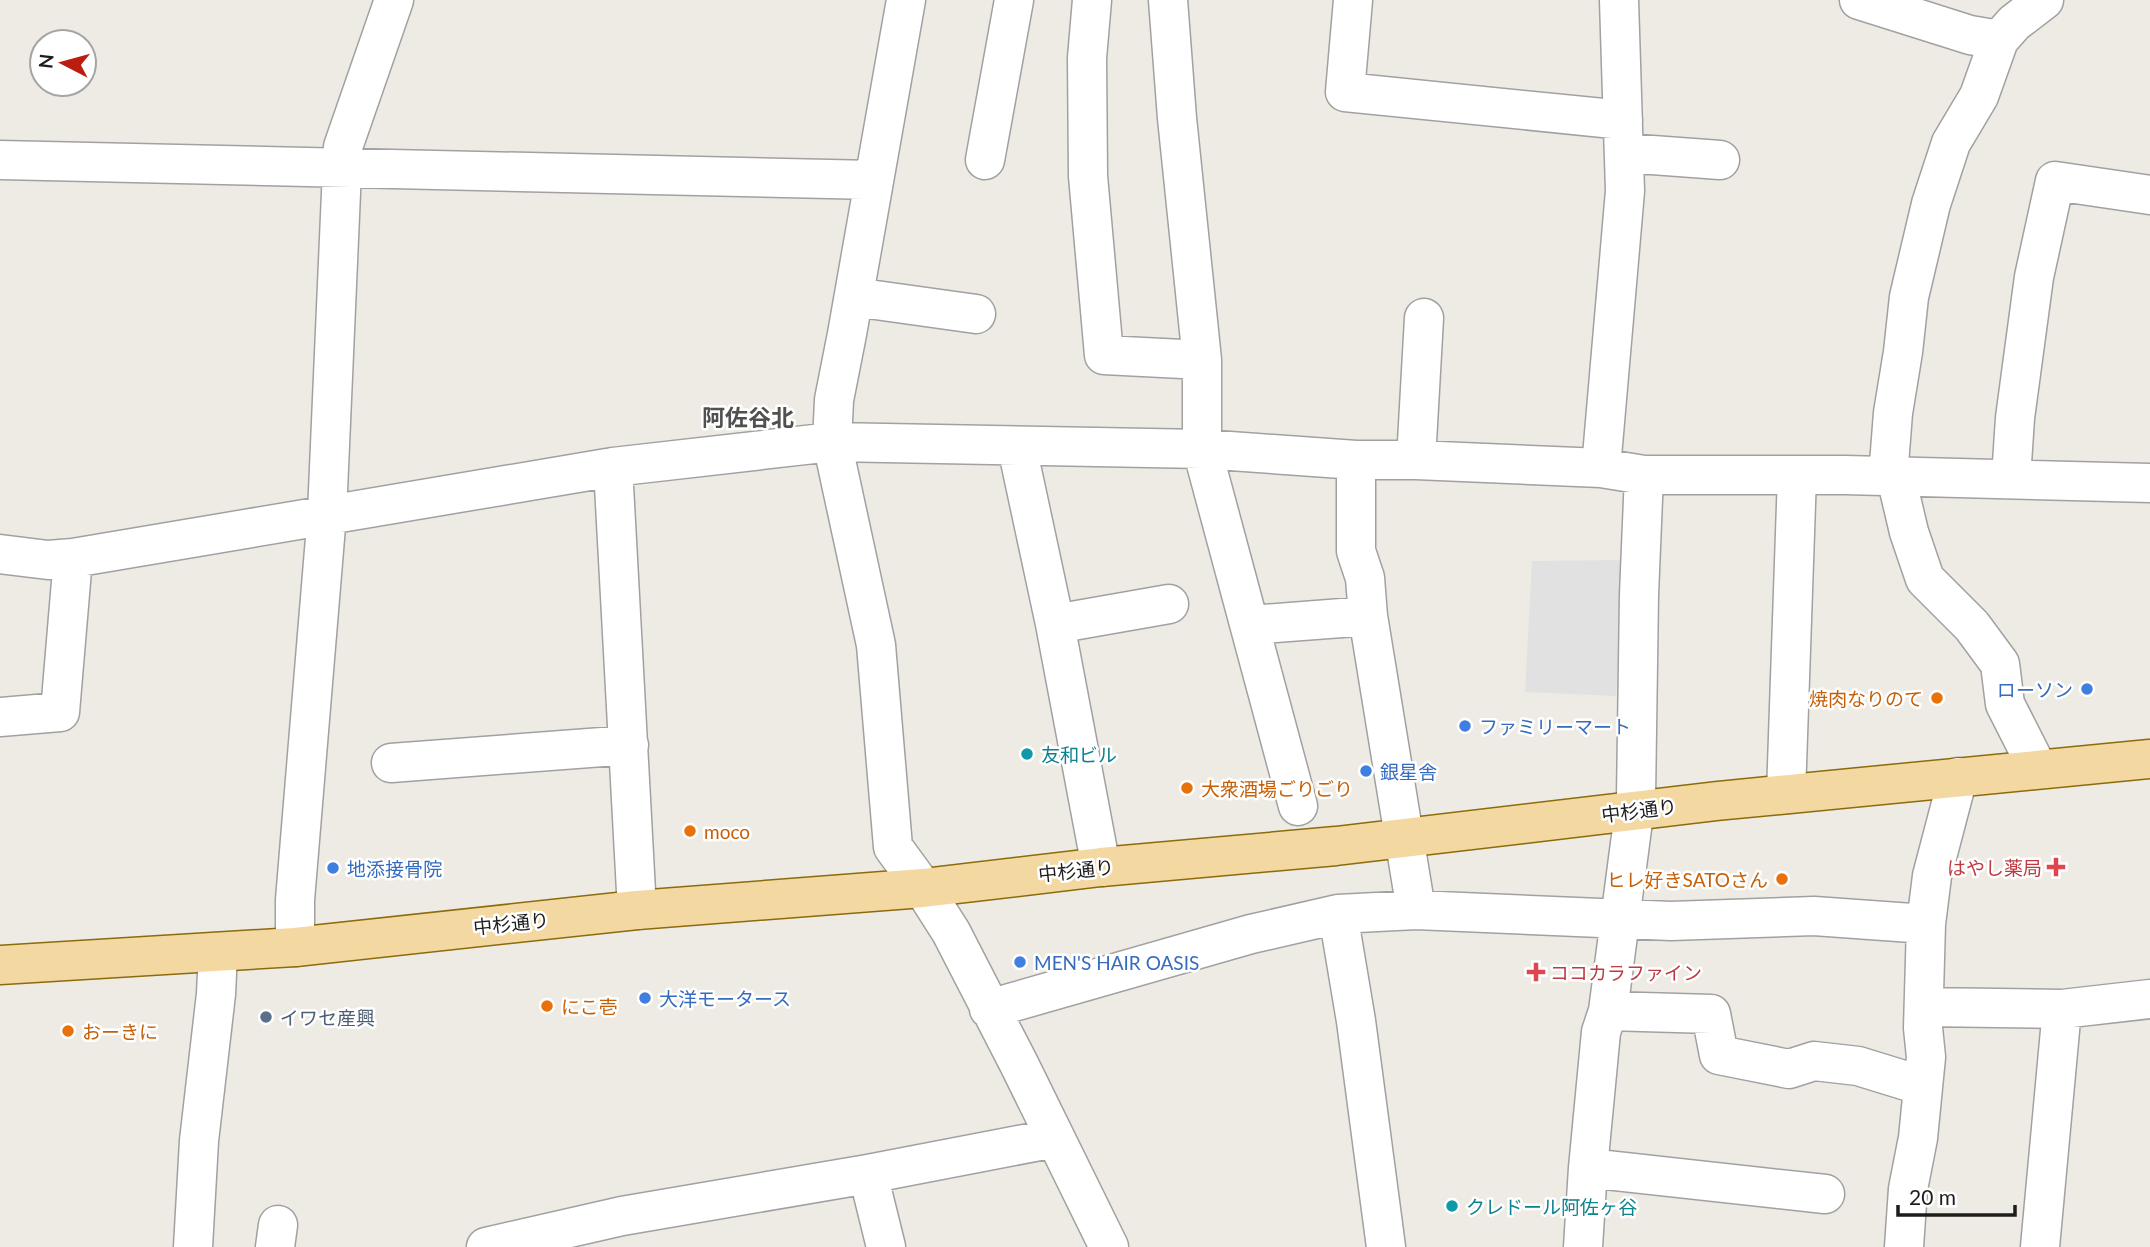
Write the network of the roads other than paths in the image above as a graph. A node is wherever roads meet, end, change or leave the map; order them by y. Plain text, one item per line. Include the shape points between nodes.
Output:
1 (394, 0) edge
2 (906, 0) edge
3 (1014, 0) edge
4 (1093, 0) edge
5 (1168, 0) edge
6 (1353, 0) edge
7 (1619, 0) edge
8 (1859, 0) edge
9 (2044, 0) edge
10 (1999, 40) junction
11 (1624, 137) junction
12 (0, 160) edge
13 (985, 160) dead end
14 (1720, 160) dead end
15 (342, 168) junction
16 (874, 180) junction
17 (2150, 195) edge
18 (854, 297) junction
19 (976, 314) dead end
20 (1424, 318) dead end
21 (1202, 360) junction
22 (832, 442) junction
23 (1017, 447) junction
24 (1202, 449) junction
25 (1356, 460) junction
26 (1416, 460) junction
27 (613, 467) junction
28 (1601, 468) junction
29 (1644, 475) junction
30 (1797, 475) junction
31 (1892, 477) junction
32 (2011, 478) junction
33 (2150, 483) edge
34 (327, 514) junction
35 (0, 554) edge
36 (73, 558) junction
37 (1169, 604) dead end
38 (1368, 616) junction
39 (1055, 624) junction
40 (1250, 625) junction
41 (0, 717) edge
42 (629, 745) junction
43 (2150, 759) edge
44 (391, 763) dead end
45 (2038, 769) junction
46 (1958, 777) junction
47 (1786, 794) junction
48 (1298, 806) dead end
49 (1634, 810) junction
50 (1404, 838) junction
51 (1101, 867) junction
52 (923, 888) junction
53 (638, 910) junction
54 (1416, 910) junction
55 (1338, 914) junction
56 (1620, 919) junction
57 (1926, 924) junction
58 (295, 947) junction
59 (218, 952) junction
60 (0, 965) edge
61 (2150, 999) edge
62 (1924, 1007) junction
63 (989, 1009) junction
64 (2062, 1009) junction
65 (1608, 1011) junction
66 (1923, 1086) junction
67 (1055, 1138) junction
68 (1588, 1168) junction
69 (868, 1174) junction
70 (1825, 1194) dead end
71 (193, 1247) edge
72 (486, 1247) edge
73 (886, 1247) edge
74 (1109, 1247) edge
75 (1386, 1247) edge
76 (1583, 1247) edge
77 (1904, 1247) edge
78 (2040, 1247) edge

1 - 15 street via 343,147
2 - 16 street
3 - 13 street
4 - 21 street via 1087,58 1088,176 1104,355
5 - 21 street
6 - 11 street via 1345,92
7 - 11 street
8 - 10 street
9 - 10 street
10 - 31 street via 1979,96 1951,143 1931,204 1909,297 1893,413
11 - 14 street
11 - 28 street via 1625,191
12 - 15 street
15 - 16 street
15 - 34 street
16 - 18 street
17 - 32 street via 2055,181 2034,277
18 - 19 street
18 - 22 street via 834,400
20 - 26 street
21 - 24 street
22 - 23 street
22 - 27 street
22 - 52 street via 876,645 893,847
23 - 24 street
23 - 39 street
24 - 25 street
24 - 40 street
25 - 26 street
25 - 38 street via 1356,551 1365,578
26 - 28 street
27 - 34 street
27 - 42 street
28 - 29 street
29 - 30 street
29 - 49 street
30 - 31 street
30 - 47 street
31 - 32 street
31 - 45 street via 1924,579 1972,626 2000,664 2004,704
32 - 33 street
34 - 36 street
34 - 58 street
35 - 36 street
36 - 41 street via 60,712
37 - 39 street
38 - 40 street
38 - 50 street
39 - 51 street
40 - 48 street
42 - 44 street
42 - 53 street
43 - 45 main road, 中杉通り
45 - 46 main road, 中杉通り
46 - 47 main road, 中杉通り
46 - 57 street via 1932,876
47 - 49 main road, 中杉通り
49 - 50 main road, 中杉通り
49 - 56 street
50 - 51 main road, 中杉通り
50 - 54 street
51 - 52 main road, 中杉通り
52 - 53 main road, 中杉通り
52 - 63 street via 951,932
53 - 58 main road, 中杉通り
54 - 55 street
54 - 56 street
55 - 63 street via 1251,934
55 - 75 street
56 - 57 street via 1814,916
56 - 65 street
57 - 62 street
58 - 59 main road, 中杉通り
59 - 60 main road, 中杉通り
59 - 71 street
61 - 64 street
62 - 64 street
62 - 66 street
63 - 67 street
64 - 78 street
65 - 66 street via 1711,1014 1720,1055 1789,1069 1814,1061 1858,1066
65 - 68 street via 1601,1032
66 - 77 street
67 - 69 street
67 - 74 street
68 - 70 street
68 - 76 street
69 - 72 street via 622,1216
69 - 73 street

